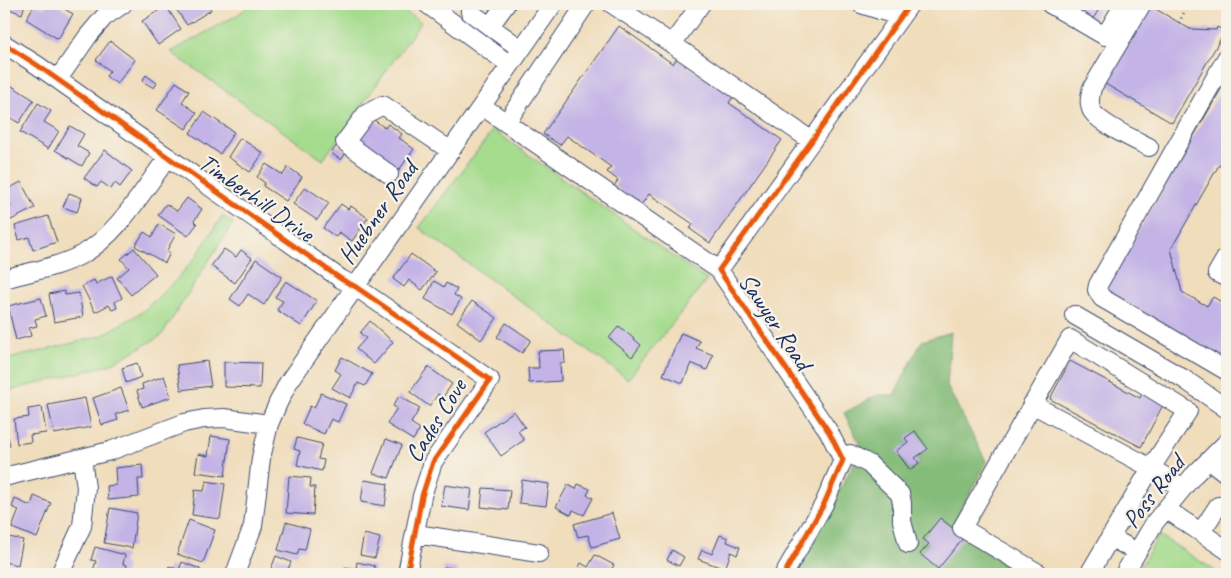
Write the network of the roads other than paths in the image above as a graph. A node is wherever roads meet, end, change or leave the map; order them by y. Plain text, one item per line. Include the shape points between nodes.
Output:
1 (123, 4) edge
2 (427, 4) edge
3 (470, 4) edge
4 (506, 4) edge
5 (553, 4) edge
6 (586, 4) edge
7 (612, 4) edge
8 (700, 4) edge
9 (862, 4) edge
10 (1050, 4) edge
11 (1124, 4) edge
12 (1142, 4) edge
13 (905, 10) edge
14 (490, 26) junction
15 (4, 44) edge
16 (672, 44) junction
17 (521, 49) junction
18 (1227, 57) edge
19 (510, 65) junction
20 (1223, 75) edge
21 (58, 79) junction
22 (482, 106) junction
23 (506, 122) junction
24 (812, 141) junction
25 (1149, 147) dead end
26 (451, 151) junction
27 (168, 157) junction
28 (389, 174) dead end
29 (1227, 256) edge
30 (719, 270) junction
31 (4, 278) edge
32 (1227, 278) edge
33 (356, 287) junction
34 (1074, 315) dead end
35 (1227, 371) edge
36 (490, 380) joint
37 (1032, 404) junction
38 (1227, 409) edge
39 (270, 424) junction
40 (1227, 442) edge
41 (841, 456) junction
42 (82, 458) junction
43 (1209, 460) junction
44 (1151, 468) junction
45 (1227, 474) edge
46 (4, 477) edge
47 (1183, 488) junction
48 (1218, 506) dead end
49 (1166, 509) junction
50 (1201, 532) junction
51 (416, 534) junction
52 (1110, 537) junction
53 (908, 544) dead end
54 (1227, 550) edge
55 (539, 552) dead end
56 (1137, 552) junction
57 (60, 574) edge
58 (235, 574) edge
59 (407, 574) edge
60 (784, 574) edge
61 (1040, 574) edge
62 (1089, 574) edge
63 (1124, 574) edge

1 - 21 street via 104,17
2 - 19 street
3 - 14 street via 470,12
4 - 14 street
5 - 17 street, Huebner Road
6 - 23 street
7 - 16 street
8 - 16 street
9 - 13 street
10 - 11 street via 1105,36
12 - 25 street via 1092,88 1089,100 1092,112 1106,124
13 - 24 street, Sawyer Road
14 - 17 street
15 - 21 street, Timberhill Drive
16 - 24 street
17 - 19 street, Huebner Road
18 - 20 street
19 - 22 street, Huebner Road
20 - 35 street via 1097,290 1102,298
21 - 27 street, Timberhill Drive
22 - 23 street
22 - 26 street, Huebner Road
23 - 30 street
24 - 30 street, Sawyer Road
26 - 28 street via 383,105 366,114 345,142
26 - 33 street, Huebner Road
27 - 31 street via 116,227 100,242 65,262
27 - 33 street, Timberhill Drive
29 - 32 street via 1217,273
30 - 41 street, Sawyer Road via 829,432
33 - 36 street, Timberhill Drive
33 - 39 street, Huebner Road via 288,383
34 - 38 street via 1184,379
36 - 51 street, Cades Cove via 433,462 422,496
37 - 44 street
37 - 44 street via 1070,339 1188,411
37 - 61 street via 962,528
39 - 42 street via 224,418 204,419
39 - 58 street, Huebner Road via 261,458 253,526
40 - 43 street, Poss Road
41 - 53 street via 850,454 869,464 900,494
41 - 60 street via 843,460 824,504
42 - 46 street
42 - 57 street via 86,488 82,526
43 - 45 street
43 - 47 street, Poss Road
44 - 47 street
44 - 52 street
47 - 49 street, Poss Road
48 - 50 street
49 - 50 street
49 - 56 street, Poss Road
50 - 54 street
51 - 55 street
51 - 59 street, Cades Cove
52 - 56 street
52 - 62 street
56 - 63 street, Poss Road

